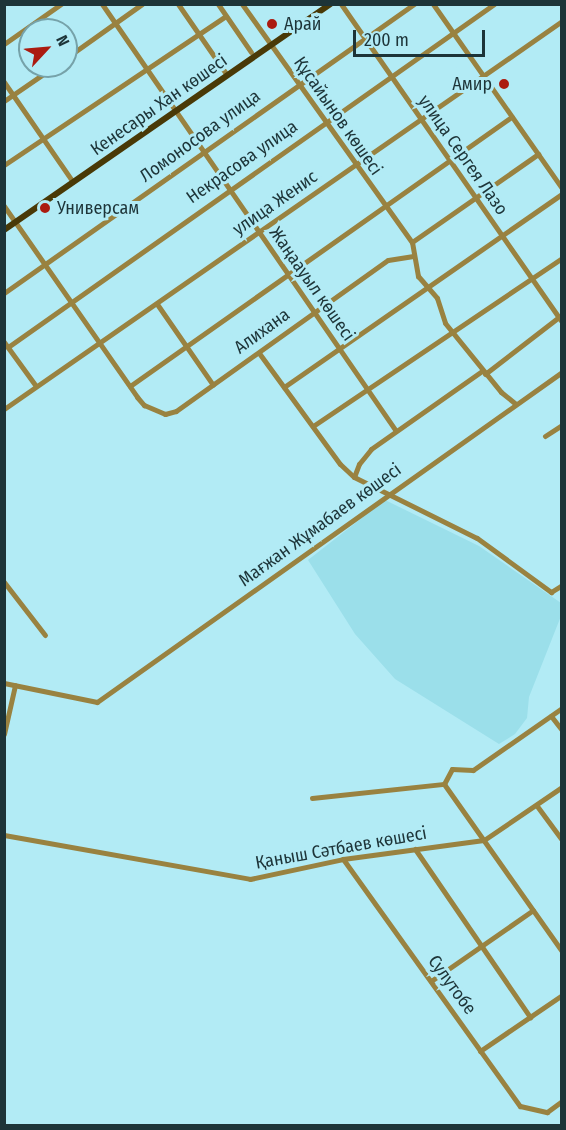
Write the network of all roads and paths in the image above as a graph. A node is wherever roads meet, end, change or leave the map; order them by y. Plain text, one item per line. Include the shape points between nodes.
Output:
1 (61, 4) edge
2 (102, 4) edge
3 (142, 4) edge
4 (177, 4) edge
5 (218, 4) edge
6 (242, 4) edge
7 (330, 4) edge
8 (341, 4) edge
9 (414, 4) edge
10 (433, 4) edge
11 (495, 4) edge
12 (226, 16) junction
13 (561, 21) edge
14 (115, 23) junction
15 (198, 33) junction
16 (453, 33) junction
17 (364, 40) junction
18 (4, 44) edge
19 (271, 46) junction
20 (78, 49) edge
21 (251, 52) dead end
22 (146, 69) junction
23 (227, 75) junction
24 (483, 75) junction
25 (391, 77) junction
26 (38, 78) edge
27 (4, 82) edge
28 (298, 85) junction
29 (13, 95) junction
30 (4, 101) edge
31 (175, 113) junction
32 (512, 117) junction
33 (420, 120) junction
34 (325, 123) junction
35 (44, 139) junction
36 (203, 153) junction
37 (538, 154) junction
38 (449, 162) junction
39 (4, 165) edge
40 (354, 166) junction
41 (73, 182) junction
42 (561, 188) edge
43 (228, 189) junction
44 (561, 194) edge
45 (475, 198) junction
46 (4, 206) edge
47 (384, 207) junction
48 (15, 222) junction
49 (4, 230) edge
50 (258, 233) junction
51 (501, 236) junction
52 (412, 242) junction
53 (412, 256) junction
54 (561, 258) edge
55 (45, 266) junction
56 (288, 274) junction
57 (529, 280) junction
58 (427, 286) junction
59 (4, 294) edge
60 (71, 300) junction
61 (157, 304) junction
62 (314, 312) junction
63 (560, 318) edge
64 (452, 333) junction
65 (6, 344) edge
66 (100, 344) junction
67 (186, 345) junction
68 (339, 349) junction
69 (258, 353) junction
70 (484, 372) junction
71 (561, 372) edge
72 (213, 385) junction
73 (36, 386) junction
74 (130, 386) junction
75 (284, 387) junction
76 (368, 390) junction
77 (516, 404) junction
78 (4, 409) edge
79 (561, 425) edge
80 (313, 426) junction
81 (396, 431) junction
82 (545, 436) dead end
83 (354, 477) junction
84 (390, 492) junction
85 (4, 582) edge
86 (561, 585) edge
87 (45, 635) dead end
88 (4, 683) edge
89 (15, 685) junction
90 (561, 708) edge
91 (551, 716) junction
92 (561, 730) edge
93 (4, 734) edge
94 (444, 784) junction
95 (561, 787) edge
96 (312, 798) dead end
97 (537, 806) junction
98 (4, 834) edge
99 (484, 840) junction
100 (561, 840) edge
101 (415, 849) junction
102 (343, 859) junction
103 (533, 910) junction
104 (481, 946) junction
105 (561, 951) edge
106 (431, 981) junction
107 (561, 996) edge
108 (530, 1017) junction
109 (480, 1051) junction
110 (561, 1101) edge

1 - 18 street
2 - 14 street, Жаңаауыл көшесі
3 - 14 street
4 - 15 street
5 - 12 street
6 - 19 street, Құсайынов көшесі
7 - 19 main road, Кенесары Хан көшесі
8 - 17 street, улица Сергея Лазо
9 - 17 street, Ломоносова улица
10 - 16 street
11 - 16 street, Некрасова улица
12 - 15 street
12 - 21 street
13 - 24 street, улица Женис
14 - 20 street
14 - 22 street, Жаңаауыл көшесі
15 - 22 street
15 - 23 street
16 - 24 street
16 - 25 street, Некрасова улица
17 - 25 street, улица Сергея Лазо
17 - 28 street, Ломоносова улица
19 - 23 main road, Кенесары Хан көшесі
19 - 28 street, Құсайынов көшесі
22 - 31 street, Жаңаауыл көшесі
22 - 35 street
23 - 31 main road, Кенесары Хан көшесі
24 - 32 street
24 - 33 street, улица Женис
25 - 33 street, улица Сергея Лазо
25 - 34 street, Некрасова улица
26 - 29 street
27 - 29 street
28 - 34 street, Құсайынов көшесі
28 - 36 street, Ломоносова улица
29 - 30 street
29 - 35 street
31 - 36 street, Жаңаауыл көшесі
31 - 41 main road, Кенесары Хан көшесі
32 - 37 street
32 - 38 street
33 - 38 street, улица Сергея Лазо
33 - 40 street, улица Женис
34 - 40 street, Құсайынов көшесі
34 - 43 street, Некрасова улица
35 - 39 street
35 - 41 street
36 - 43 street, Жаңаауыл көшесі
36 - 55 street, Ломоносова улица
37 - 42 street
37 - 45 street
38 - 45 street, улица Сергея Лазо
38 - 47 street
40 - 47 street, Құсайынов көшесі
40 - 50 street, улица Женис
41 - 48 main road, Кенесары Хан көшесі
43 - 50 street, Жаңаауыл көшесі
43 - 60 street, Некрасова улица
44 - 51 street
45 - 51 street, улица Сергея Лазо
45 - 52 street
46 - 48 street
47 - 52 street, Құсайынов көшесі
47 - 56 street
48 - 49 main road, Кенесары Хан көшесі
48 - 55 street
50 - 56 street, Жаңаауыл көшесі
50 - 61 street, улица Женис
51 - 57 street, улица Сергея Лазо
51 - 58 street
52 - 53 street
53 - 58 street via 418,276
53 - 62 street, Алихана via 388,260
54 - 57 street
55 - 59 street, Ломоносова улица
55 - 60 street
56 - 62 street, Жаңаауыл көшесі
56 - 67 street
57 - 63 street, улица Сергея Лазо
57 - 64 street
58 - 64 street via 437,298
58 - 68 street
60 - 65 street, Некрасова улица
60 - 66 street
61 - 66 street, улица Женис
61 - 67 street
62 - 68 street, Жаңаауыл көшесі
62 - 69 street, Алихана
63 - 70 street
64 - 70 street
64 - 76 street
65 - 73 street
66 - 73 street, улица Женис
66 - 74 street
67 - 72 street
67 - 74 street
68 - 75 street
68 - 76 street, Жаңаауыл көшесі
69 - 72 street, Алихана
69 - 75 street
70 - 77 street
70 - 81 street
71 - 77 street, Мағжан Жұмабаев көшесі
72 - 74 street, Алихана via 176,411 161,412 144,405
73 - 78 street, улица Женис
75 - 80 street
76 - 80 street
76 - 81 street, Жаңаауыл көшесі
77 - 84 street, Мағжан Жұмабаев көшесі
79 - 82 street
80 - 83 street
81 - 83 street via 364,458
83 - 84 street
84 - 86 street via 477,538 551,592
84 - 89 street, Мағжан Жұмабаев көшесі via 305,557 97,702
85 - 87 street
88 - 89 street
89 - 93 street
90 - 91 street
91 - 92 street
91 - 94 street via 473,770 452,769
94 - 96 street
94 - 99 street
95 - 97 street, Қаныш Сәтбаев көшесі
97 - 99 street, Қаныш Сәтбаев көшесі
97 - 100 street
98 - 102 street, Қаныш Сәтбаев көшесі via 250,879
99 - 101 street, Қаныш Сәтбаев көшесі
99 - 103 street
101 - 102 street, Қаныш Сәтбаев көшесі
101 - 104 street
102 - 106 street, Сулутобе
103 - 104 street
103 - 105 street
104 - 106 street
104 - 108 street
106 - 109 street, Сулутобе
107 - 108 street
108 - 109 street
109 - 110 street, Сулутобе via 520,1106 547,1112

